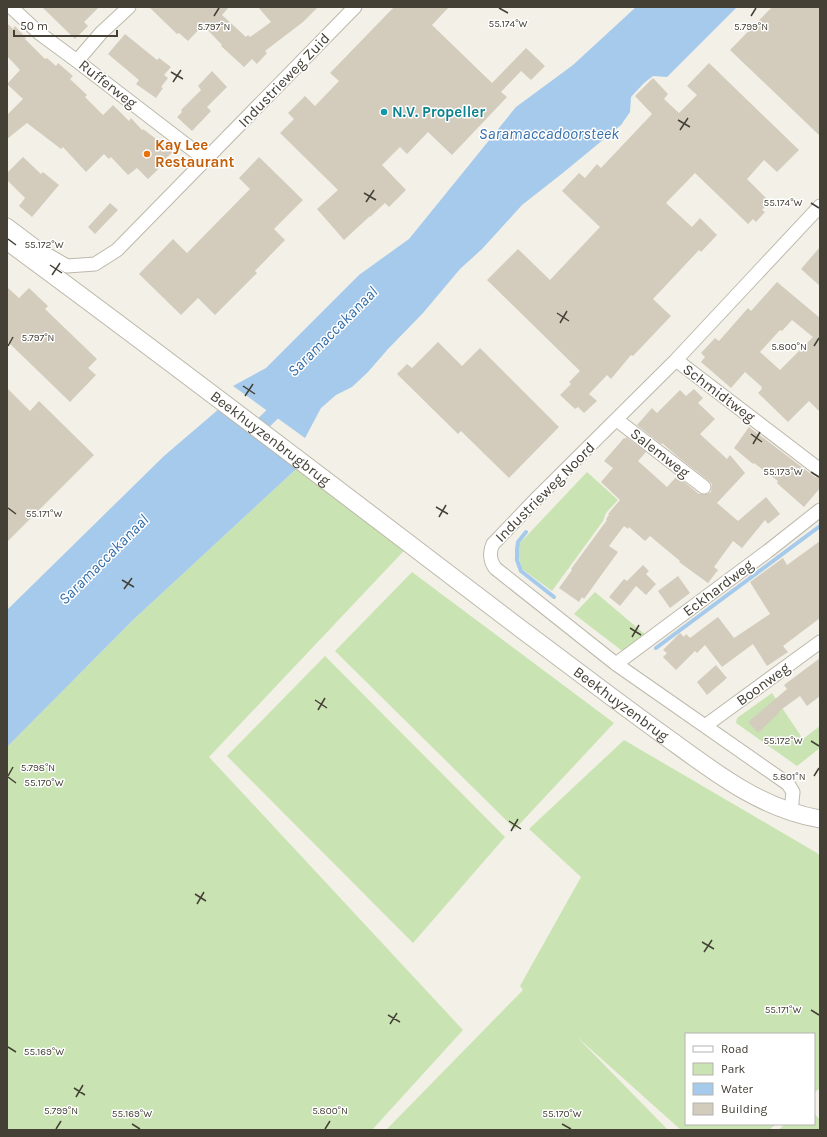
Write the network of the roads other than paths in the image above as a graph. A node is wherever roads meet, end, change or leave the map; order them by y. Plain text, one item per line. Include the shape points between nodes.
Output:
1 (11, 7) edge
2 (129, 7) edge
3 (355, 7) edge
4 (77, 61) junction
5 (206, 160) junction
6 (820, 206) edge
7 (7, 225) edge
8 (7, 241) edge
9 (676, 360) junction
10 (617, 420) junction
11 (820, 470) edge
12 (704, 487) dead end
13 (820, 510) edge
14 (435, 564) joint
15 (820, 642) edge
16 (616, 664) junction
17 (705, 726) junction
18 (791, 812) junction
19 (820, 819) edge

1 - 4 street, Rufferweg via 39,33
2 - 4 street via 101,33
3 - 5 street, Industrieweg Zuid
4 - 5 street, Rufferweg
5 - 7 street, Industrieweg Zuid via 117,250 95,264 67,266
6 - 9 street, Industrieweg Noord
8 - 14 street, Beekhuyzenbrugbrug
9 - 10 street, Industrieweg Noord
9 - 11 street, Schmidtweg
10 - 12 street, Salemweg
10 - 16 street, Industrieweg Noord via 493,544 490,554 495,568
13 - 16 street, Eckhardweg
14 - 18 street, Beekhuyzenbrug via 726,781 779,809
15 - 17 street, Boonweg
16 - 17 street, Industrieweg Noord
17 - 18 street, Industrieweg Noord via 788,784 793,792
18 - 19 street, Beekhuyzenbrug

